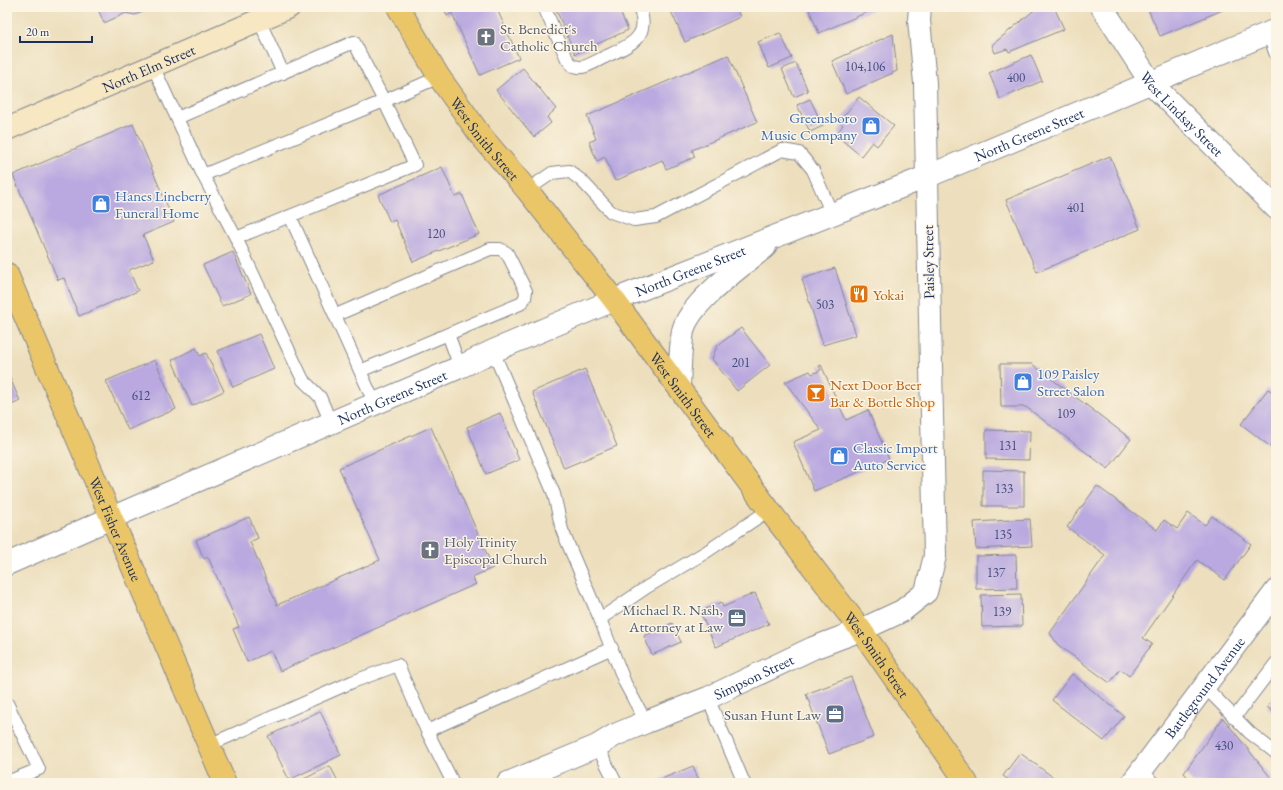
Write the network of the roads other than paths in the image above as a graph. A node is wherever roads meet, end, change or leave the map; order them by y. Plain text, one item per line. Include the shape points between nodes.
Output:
1 (289, 7) edge
2 (398, 7) edge
3 (544, 7) edge
4 (638, 7) edge
5 (920, 7) edge
6 (1102, 7) edge
7 (259, 20) junction
8 (1272, 32) edge
9 (1276, 55) edge
10 (153, 66) junction
11 (283, 73) junction
12 (439, 76) junction
13 (1151, 82) junction
14 (384, 101) junction
15 (177, 118) junction
16 (7, 129) edge
17 (203, 175) junction
18 (926, 176) junction
19 (527, 190) junction
20 (1276, 208) edge
21 (832, 214) junction
22 (290, 216) junction
23 (779, 235) junction
24 (236, 238) junction
25 (7, 274) edge
26 (614, 300) junction
27 (336, 315) junction
28 (448, 334) junction
29 (493, 351) junction
30 (460, 367) junction
31 (360, 371) junction
32 (678, 386) junction
33 (375, 404) junction
34 (331, 423) junction
35 (769, 510) junction
36 (934, 517) joint
37 (112, 518) junction
38 (7, 564) edge
39 (1276, 591) edge
40 (600, 618) junction
41 (862, 630) junction
42 (612, 648) junction
43 (1276, 663) edge
44 (1204, 687) junction
45 (708, 698) junction
46 (7, 703) edge
47 (1234, 718) junction
48 (646, 722) junction
49 (427, 731) junction
50 (209, 745) junction
51 (598, 746) junction
52 (1276, 753) edge
53 (1143, 779) edge
54 (520, 781) edge
55 (7, 782) edge
56 (225, 783) edge
57 (452, 783) edge
58 (616, 783) edge
59 (744, 783) edge
60 (967, 783) edge

1 - 7 main road, North Elm Street
2 - 12 main road, West Smith Street
3 - 4 lane via 567,59 573,66 582,67 631,45 643,26 643,17
5 - 18 street, Paisley Street via 925,83
6 - 13 street, West Lindsay Street
7 - 10 main road, North Elm Street
7 - 11 lane
8 - 9 lane
8 - 13 street, North Greene Street
10 - 15 lane
10 - 16 main road, North Elm Street
11 - 14 lane via 354,42
11 - 15 lane
12 - 14 lane
12 - 19 main road, West Smith Street via 481,136
13 - 18 street, North Greene Street
13 - 20 street, West Lindsay Street
14 - 17 lane
14 - 22 lane via 415,166
15 - 17 lane
17 - 24 lane
18 - 21 street, North Greene Street
18 - 36 street, Paisley Street
19 - 21 lane via 552,174 569,171 611,212 634,220 656,217 782,150 799,153 814,170
19 - 26 main road, West Smith Street
21 - 23 street, North Greene Street
22 - 24 lane
22 - 27 lane
23 - 26 street, North Greene Street
23 - 32 street, North Greene Street via 692,311 683,330
24 - 34 lane via 303,380 320,397
25 - 37 main road, West Fisher Avenue
26 - 29 street, North Greene Street
26 - 32 main road, West Smith Street
27 - 28 lane via 490,249 500,249 507,253 526,291 525,298 520,304
27 - 31 lane
28 - 30 lane
28 - 31 lane
29 - 30 street, North Greene Street
29 - 40 lane via 554,494 562,530
30 - 33 street, North Greene Street
31 - 33 lane
32 - 35 main road, West Smith Street
33 - 34 street, North Greene Street
34 - 37 street, North Greene Street
35 - 40 lane
35 - 41 main road, West Smith Street
36 - 41 street, Simpson Street via 935,556 926,592 902,612
37 - 38 street, North Greene Street
37 - 50 main road, West Fisher Avenue
39 - 44 street, Battleground Avenue
40 - 42 lane
41 - 45 street, Simpson Street via 813,648
41 - 60 main road, West Smith Street
42 - 48 lane via 625,683
42 - 49 lane
43 - 47 lane
44 - 47 lane
44 - 53 street, Battleground Avenue
45 - 48 street, Simpson Street
45 - 59 lane
46 - 55 lane via 39,769
47 - 52 lane
48 - 51 street, Simpson Street via 615,735
49 - 50 lane via 398,664
49 - 57 lane
50 - 56 main road, West Fisher Avenue
51 - 54 street, Simpson Street
51 - 58 lane

